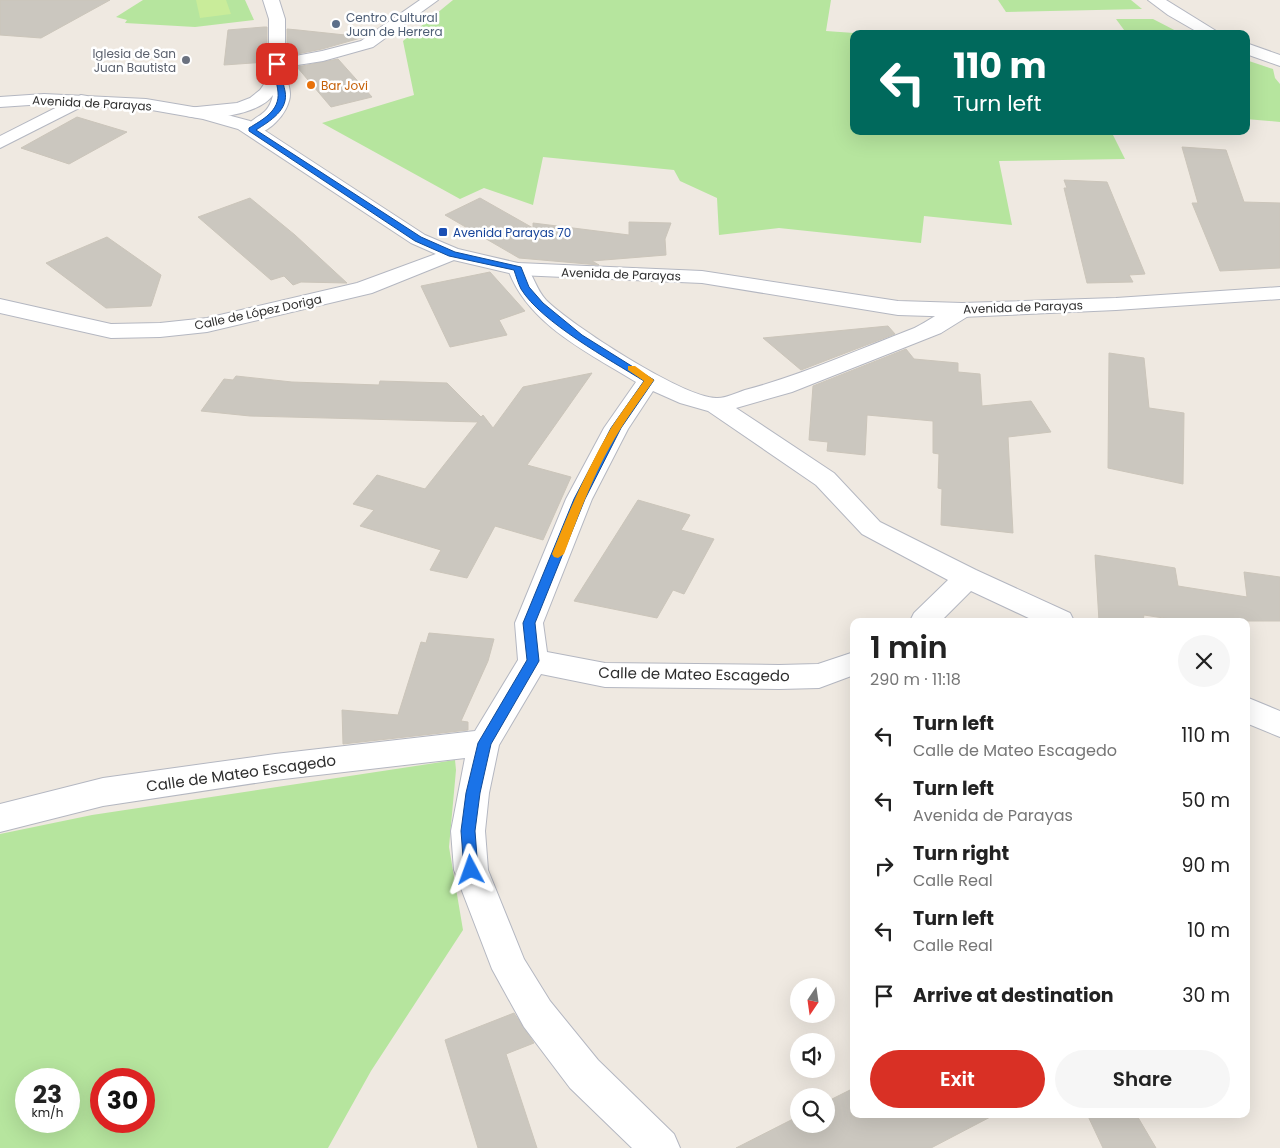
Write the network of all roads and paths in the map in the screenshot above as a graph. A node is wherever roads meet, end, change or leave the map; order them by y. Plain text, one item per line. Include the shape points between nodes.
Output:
1 (271, 0) edge
2 (430, 0) edge
3 (1156, 0) edge
4 (1206, 30) edge
5 (1250, 50) edge
6 (1280, 61) edge
7 (277, 71) junction
8 (81, 100) junction
9 (0, 102) edge
10 (255, 102) junction
11 (193, 112) junction
12 (248, 128) junction
13 (0, 143) edge
14 (452, 254) junction
15 (518, 269) junction
16 (1280, 293) edge
17 (0, 306) edge
18 (962, 310) junction
19 (649, 380) junction
20 (716, 406) junction
21 (966, 577) junction
22 (927, 618) edge
23 (1054, 618) edge
24 (533, 661) junction
25 (850, 664) edge
26 (1250, 711) edge
27 (1280, 725) edge
28 (484, 743) junction
29 (0, 818) edge
30 (660, 1148) edge

1 - 7 street via 277,19
2 - 7 street via 367,44
3 - 4 street
5 - 6 street
7 - 10 street via 263,97
7 - 12 street via 282,93 280,107 271,117
8 - 9 street, Avenida de Parayas
8 - 11 street, Avenida de Parayas via 146,104
8 - 13 street
10 - 11 street via 237,108
10 - 12 street via 244,114
11 - 12 street, Avenida de Parayas
12 - 14 street, Avenida de Parayas via 418,239
14 - 15 street, Avenida de Parayas
14 - 17 street, Calle de López Doriga via 364,288 207,326 111,331
15 - 18 street, Avenida de Parayas via 702,277 898,308
15 - 19 street via 525,288 539,305 579,337
16 - 18 street, Avenida de Parayas
18 - 20 street via 933,328 784,387
19 - 20 street via 688,398
19 - 24 street via 616,428 579,499 529,623
20 - 21 street via 825,479 871,528
21 - 22 street
21 - 23 street
24 - 25 street, Calle de Mateo Escagedo via 605,675 779,677 819,676
24 - 28 street
26 - 27 street
28 - 29 street, Calle de Mateo Escagedo via 275,767 103,792
28 - 30 street via 468,831 471,870 510,969 537,1014 584,1074

